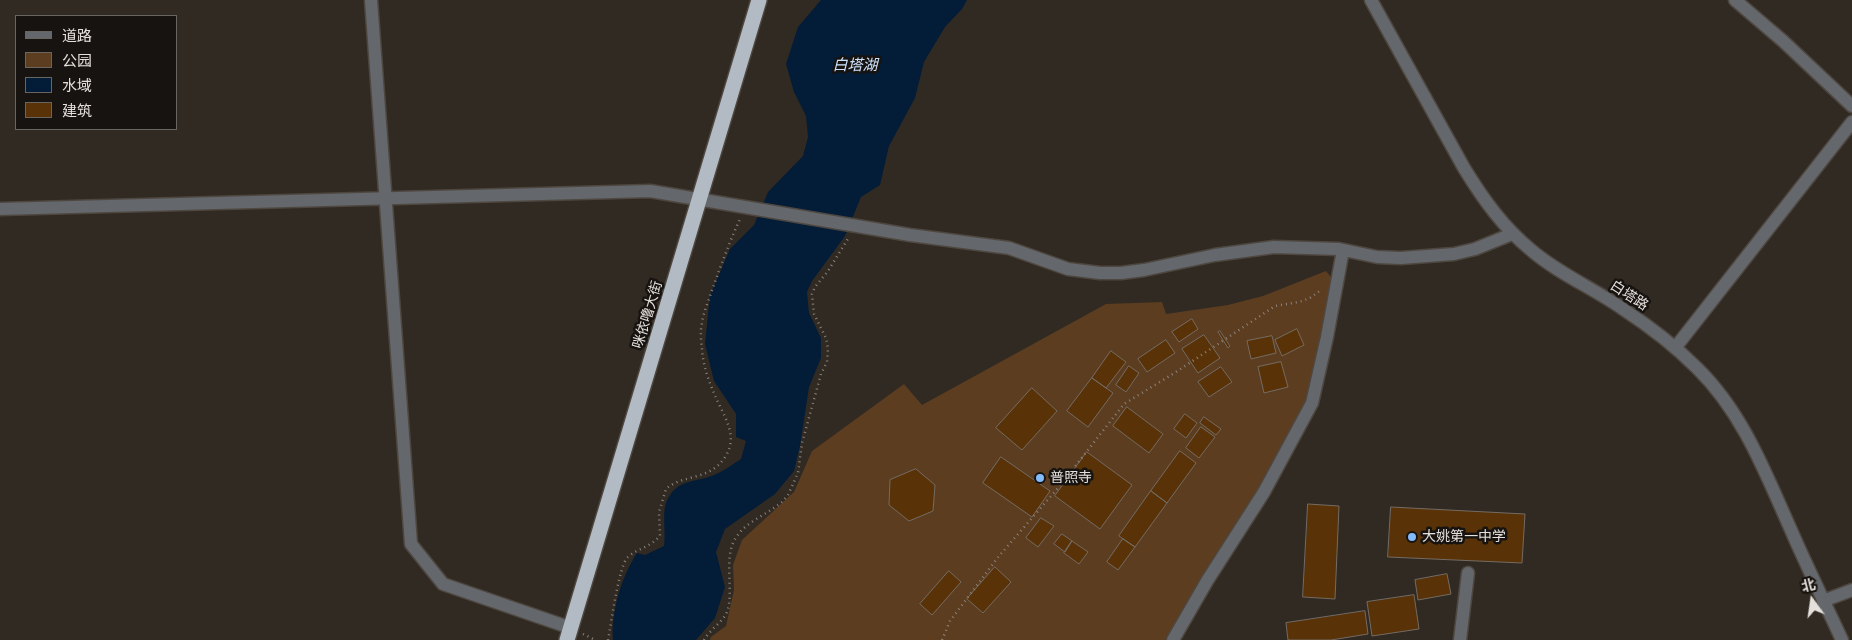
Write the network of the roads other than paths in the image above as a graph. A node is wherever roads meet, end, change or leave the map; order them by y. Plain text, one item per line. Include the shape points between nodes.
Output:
1 (371, 0) edge
2 (759, 0) edge
3 (1371, 0) edge
4 (1735, 0) edge
5 (1852, 106) edge
6 (1852, 122) edge
7 (385, 198) junction
8 (700, 198) junction
9 (0, 209) edge
10 (1512, 234) junction
11 (1343, 250) junction
12 (1675, 348) junction
13 (1468, 573) dead end
14 (1852, 590) edge
15 (1823, 601) junction
16 (569, 634) edge
17 (1173, 640) edge
18 (1460, 640) edge
19 (1842, 640) edge

1 - 7 street
2 - 8 highway, 咪依噜大街
3 - 10 street, 白塔路 via 1464,168
4 - 5 street
6 - 12 street
7 - 8 street via 650,191
7 - 9 street
7 - 16 street via 411,544 443,584
8 - 11 street via 910,235 1009,248 1068,269 1100,273 1144,270 1274,247
8 - 16 highway, 咪依噜大街
10 - 11 street via 1454,254 1378,258
10 - 12 street, 白塔路 via 1552,266 1623,308
11 - 17 street via 1312,403 1264,492 1206,581
12 - 15 street, 白塔路 via 1716,387 1739,421
13 - 18 street
14 - 15 street
15 - 19 street, 白塔路

